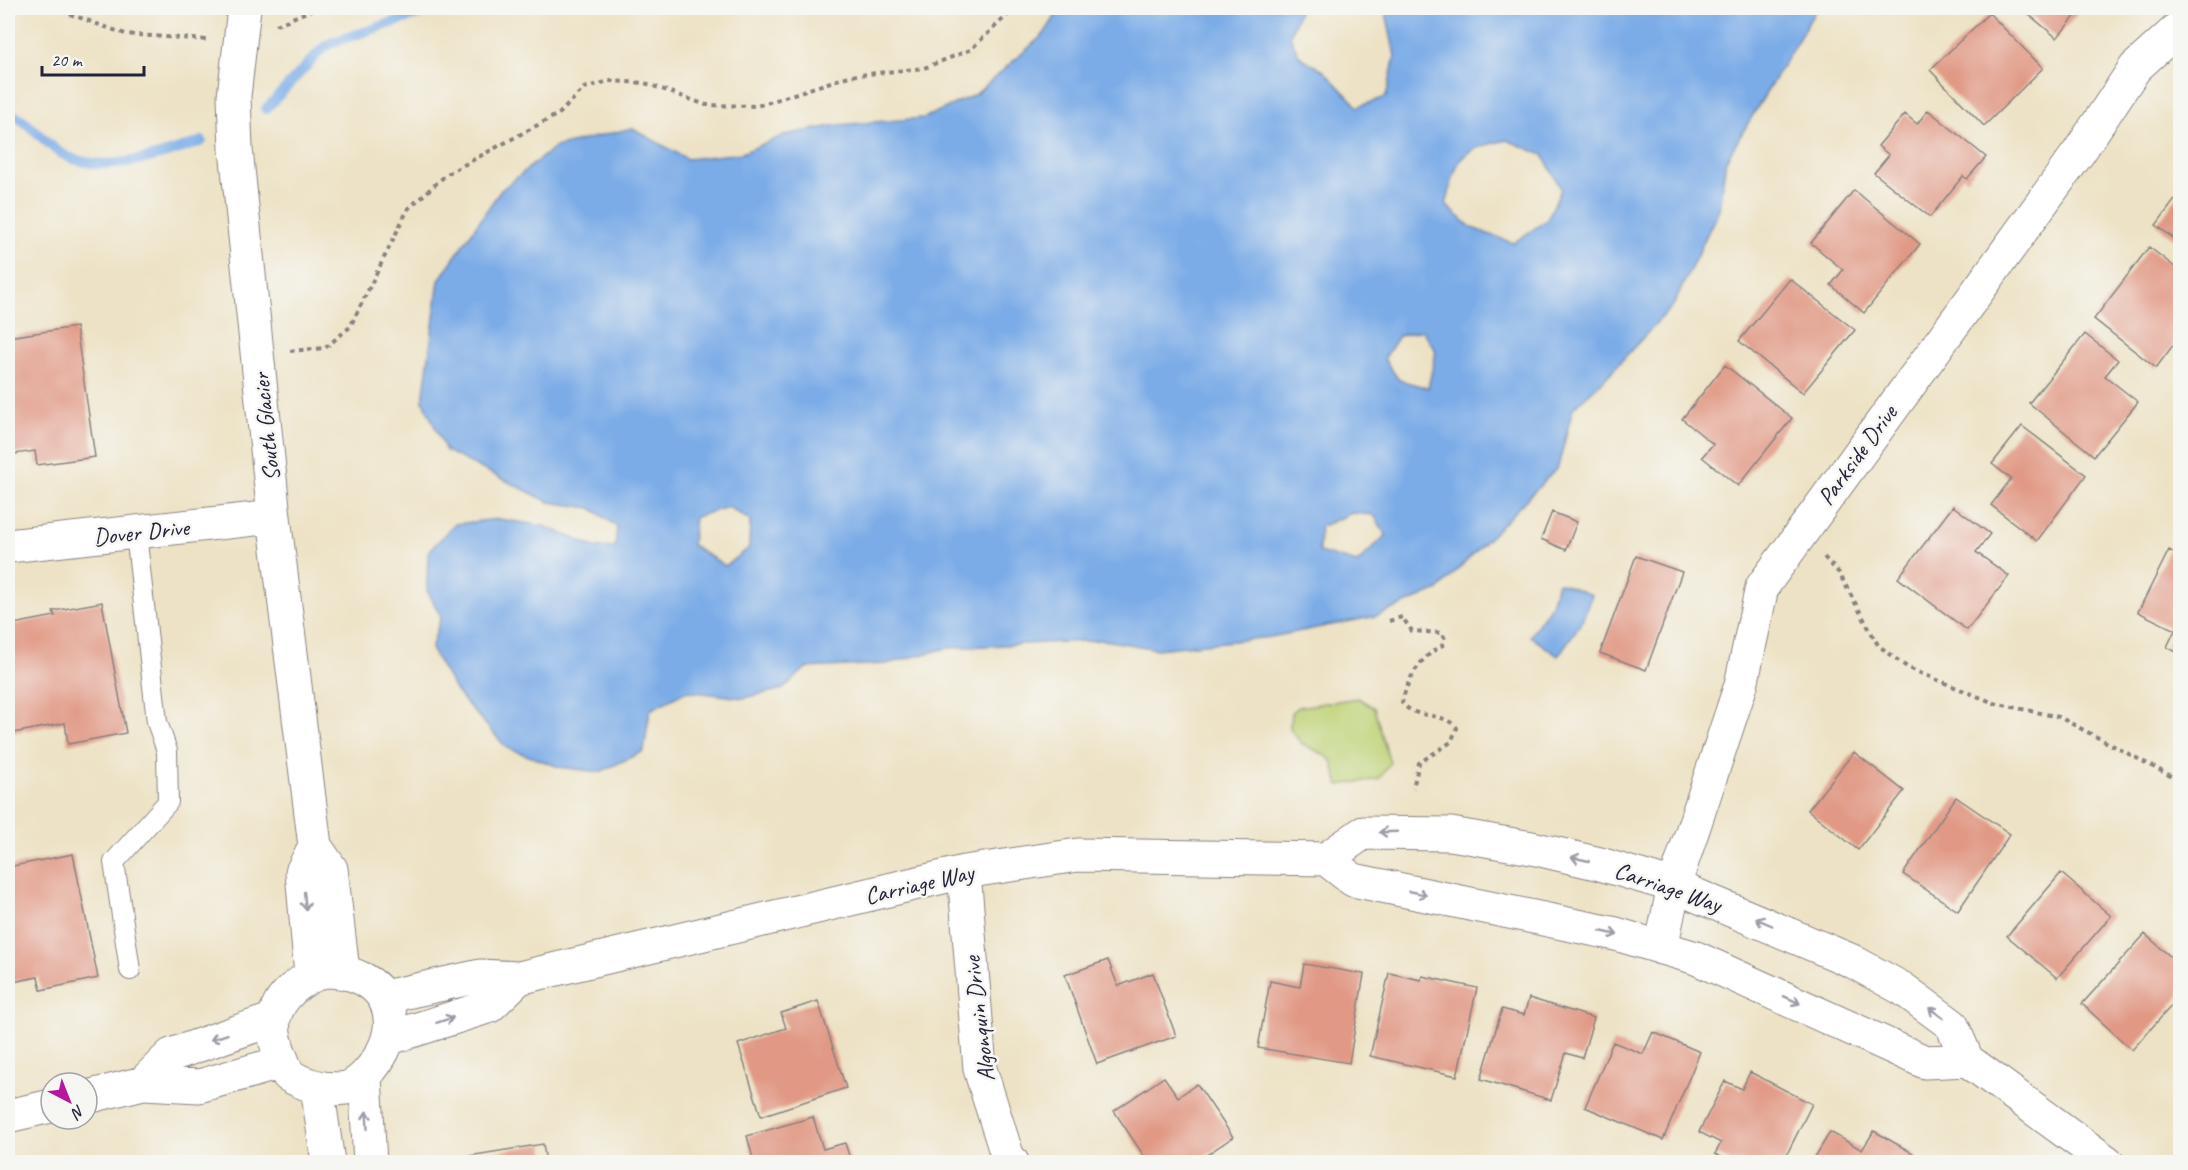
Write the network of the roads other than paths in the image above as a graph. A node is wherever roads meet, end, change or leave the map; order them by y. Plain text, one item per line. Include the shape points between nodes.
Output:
1 (244, 8) edge
2 (2181, 27) edge
3 (274, 517) junction
4 (136, 533) junction
5 (8, 546) edge
6 (315, 846) junction
7 (1326, 858) junction
8 (964, 872) junction
9 (1674, 886) junction
10 (1661, 948) junction
11 (130, 970) dead end
12 (344, 971) junction
13 (311, 975) junction
14 (519, 978) junction
15 (384, 997) junction
16 (274, 1019) junction
17 (390, 1038) junction
18 (1967, 1060) junction
19 (283, 1062) junction
20 (365, 1077) junction
21 (143, 1083) junction
22 (317, 1087) junction
23 (99, 1094) edge
24 (39, 1109) edge
25 (8, 1116) edge
26 (328, 1162) edge
27 (370, 1162) edge
28 (1012, 1162) edge
29 (2107, 1162) edge

1 - 3 street, South Glacier via 234,96 236,149
2 - 9 street, Parkside Drive via 2135,68 2079,152 1762,587 1741,685
3 - 4 street, Dover Drive
3 - 6 street, South Glacier
4 - 5 street, Dover Drive
4 - 11 lane via 157,722 166,751 168,802 114,862
6 - 12 street, South Glacier via 331,869
6 -> 13 street via 302,872
7 - 8 street, Carriage Way via 1078,855
9 -> 7 street, Carriage Way via 1543,850 1451,834 1364,833
7 -> 10 street via 1353,880 1616,934
8 - 14 street, Carriage Way
8 - 28 street, Algonquin Drive via 980,1069
9 - 10 street, Parkside Drive
18 -> 9 street, Carriage Way via 1952,1024 1903,989 1852,961
10 -> 18 street via 1696,958 1925,1062
12 - 13 street
12 - 15 street via 369,981
13 - 16 street via 291,990
14 - 15 street, Carriage Way via 480,976
17 -> 14 street via 490,1006
15 - 17 street
16 - 19 street
16 -> 21 street via 171,1055
17 - 20 street
18 - 29 street
19 - 21 street via 198,1086
19 - 22 street via 288,1075
20 - 22 street via 347,1088
27 -> 20 street
21 - 23 street
22 - 26 street
24 - 25 street

